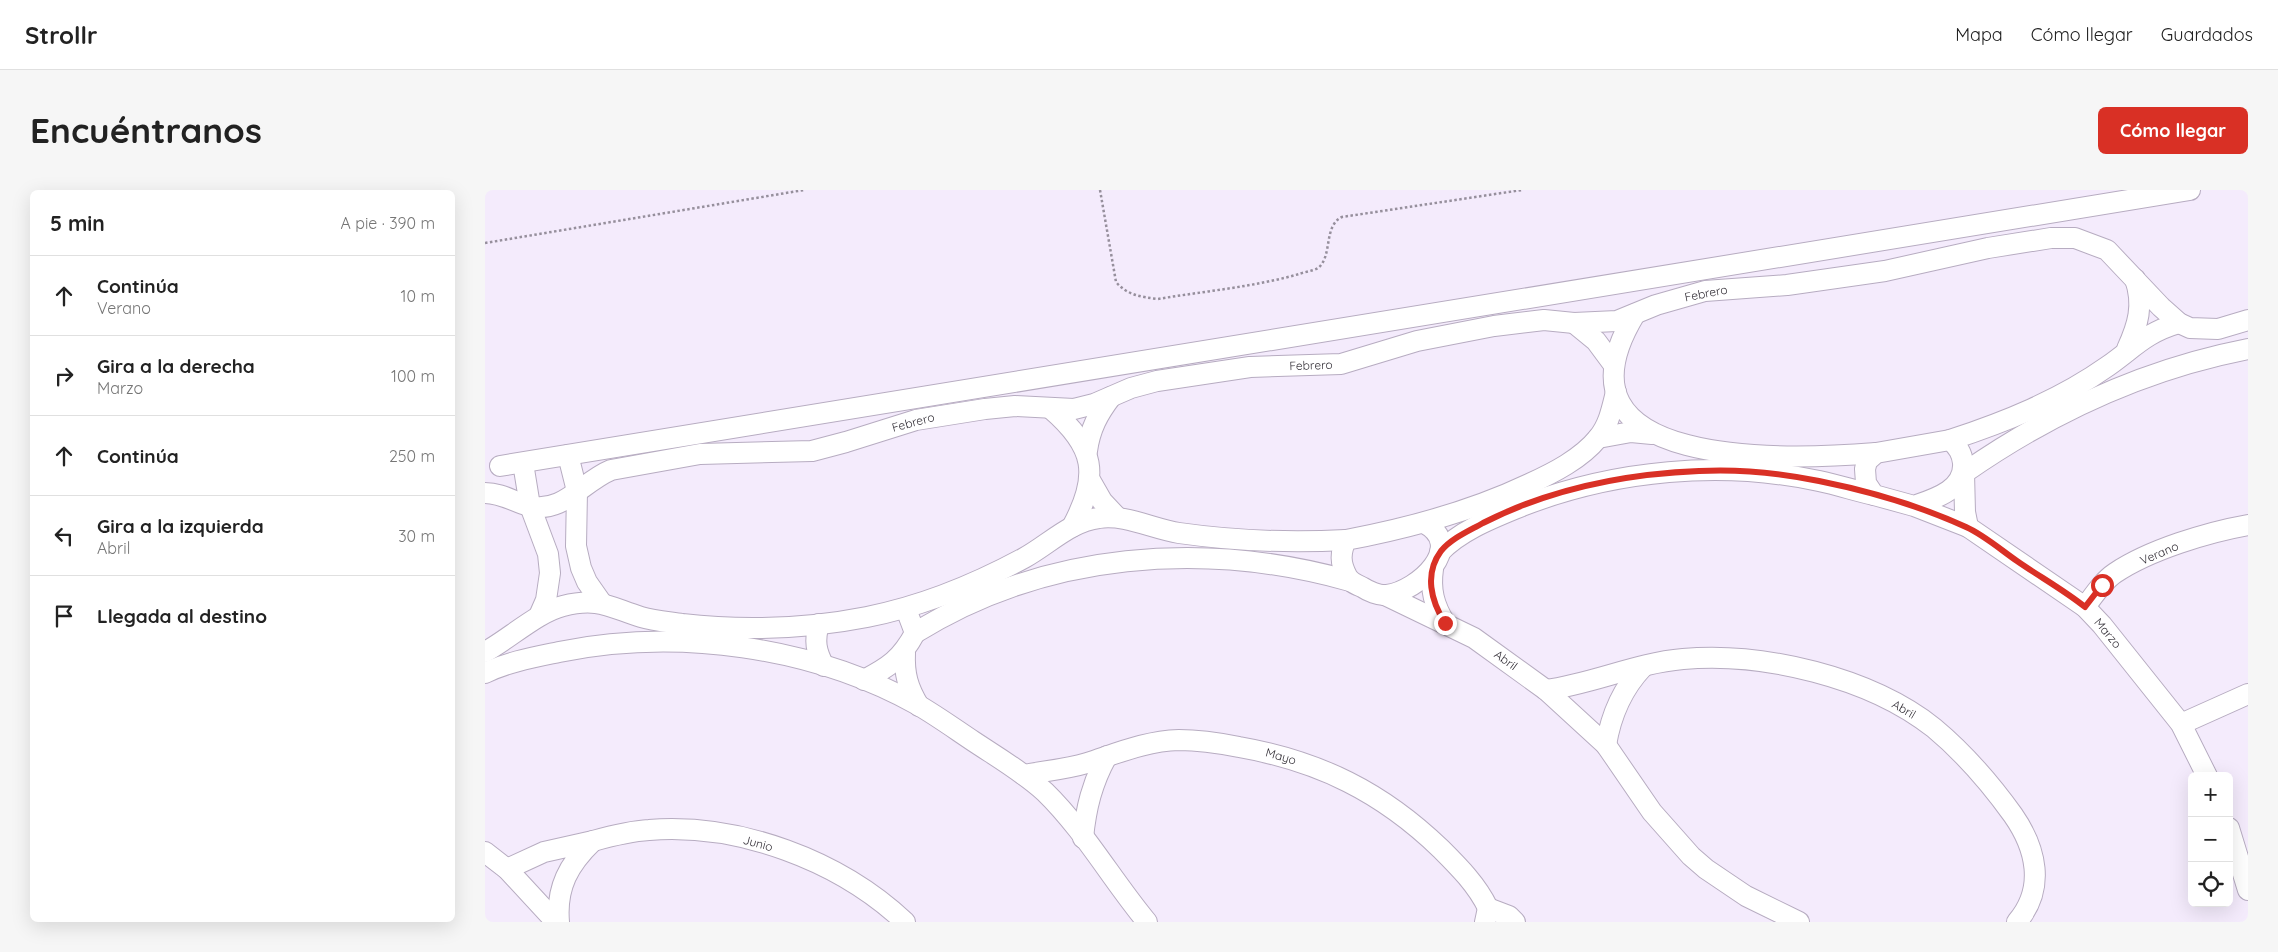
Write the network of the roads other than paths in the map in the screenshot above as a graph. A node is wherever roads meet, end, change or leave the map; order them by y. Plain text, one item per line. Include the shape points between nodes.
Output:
1 (2190, 190) edge
2 (2134, 277) junction
3 (1635, 314) junction
4 (2248, 320) edge
5 (2179, 322) junction
6 (1573, 323) junction
7 (2214, 329) junction
8 (2248, 349) edge
9 (2126, 351) junction
10 (2218, 355) junction
11 (1613, 364) junction
12 (2108, 366) junction
13 (2121, 386) junction
14 (1616, 392) junction
15 (1111, 397) junction
16 (1051, 409) junction
17 (1654, 434) junction
18 (1598, 438) junction
19 (1950, 440) junction
20 (1700, 447) junction
21 (1087, 452) junction
22 (1876, 453) junction
23 (568, 455) junction
24 (523, 463) junction
25 (500, 466) dead end
26 (1700, 471) junction
27 (1554, 473) junction
28 (1964, 473) junction
29 (1090, 480) junction
30 (577, 491) junction
31 (1565, 491) junction
32 (485, 493) edge
33 (1874, 495) junction
34 (529, 506) junction
35 (1913, 506) junction
36 (1117, 517) junction
37 (1424, 523) junction
38 (2248, 525) edge
39 (1072, 527) junction
40 (1968, 528) junction
41 (1173, 532) junction
42 (1346, 540) junction
43 (1025, 557) junction
44 (1171, 557) junction
45 (1436, 561) junction
46 (1036, 579) junction
47 (1349, 581) junction
48 (1385, 595) junction
49 (601, 602) junction
50 (2085, 607) junction
51 (906, 609) junction
52 (539, 616) junction
53 (644, 618) junction
54 (1445, 623) junction
55 (819, 624) junction
56 (915, 633) junction
57 (507, 640) junction
58 (643, 641) junction
59 (485, 652) edge
60 (905, 653) junction
61 (516, 662) junction
62 (824, 666) junction
63 (1643, 667) junction
64 (485, 673) edge
65 (864, 680) junction
66 (1546, 690) junction
67 (2248, 694) edge
68 (919, 706) junction
69 (2181, 724) junction
70 (1606, 745) junction
71 (1107, 756) junction
72 (2205, 772) edge
73 (1024, 774) junction
74 (1083, 838) junction
75 (593, 841) junction
76 (2233, 841) edge
77 (485, 852) edge
78 (507, 869) junction
79 (2248, 890) edge
80 (1487, 915) edge
81 (557, 922) edge
82 (905, 922) edge
83 (1147, 922) edge
84 (1515, 922) edge
85 (1799, 922) edge
86 (2017, 922) edge

1 - 23 street
2 - 3 street, Febrero via 2107,250 2075,238 2051,238 1885,271 1787,285 1705,292
2 - 5 street, Febrero
2 - 9 street via 2140,296 2140,314
3 - 6 street, Febrero via 1617,320
3 - 11 street
4 - 7 street via 2232,327
5 - 7 street via 2191,328
5 - 9 street via 2151,332
6 - 11 street via 1596,341
6 - 15 street, Febrero via 1543,320 1494,326 1417,341 1341,364 1250,367 1151,383
7 - 10 street
8 - 10 street
9 - 12 street
10 - 13 street via 2175,366
11 - 14 street
12 - 13 street
12 - 19 street via 2043,404 1997,425
13 - 28 street via 2004,445
14 - 17 street via 1636,424
14 - 18 street via 1611,413
15 - 16 street, Febrero via 1075,409
15 - 21 street via 1098,414
16 - 21 street via 1070,425
16 - 30 street, Febrero via 1015,406 942,415 812,450 700,454 611,470
17 - 18 street via 1631,432
17 - 20 street
18 - 27 street
19 - 22 street
19 - 28 street via 1962,455
20 - 22 street via 1789,457
20 - 26 street via 1703,463
21 - 29 street
22 - 33 street via 1867,460 1865,469 1866,483
23 - 24 street
23 - 30 street
24 - 25 street
24 - 34 street
26 - 31 street, Marzo via 1613,480
26 - 33 street, Marzo via 1790,477
27 - 31 street via 1559,486
27 - 37 street via 1471,509
28 - 35 street via 1945,493
28 - 40 street
29 - 36 street via 1102,501
29 - 39 street
30 - 34 street, Febrero via 566,501 551,507
30 - 49 street via 576,546 587,582
31 - 45 street, Marzo via 1463,533
32 - 34 street, Febrero via 494,493
33 - 35 street, Marzo
34 - 52 street via 548,554 550,573 546,600
35 - 40 street, Marzo
36 - 39 street via 1089,520
36 - 41 street
37 - 42 street
37 - 45 street via 1433,528 1439,538
38 - 50 street, Verano via 2181,543 2135,562 2115,573
39 - 43 street
40 - 50 street, Marzo
41 - 42 street via 1264,542
41 - 44 street
42 - 47 street via 1341,550 1342,567
43 - 46 street
43 - 51 street via 984,578
44 - 46 street via 1091,566
44 - 47 street via 1294,566
45 - 48 street via 1419,581
45 - 54 street via 1431,585 1434,602
46 - 56 street via 947,614
47 - 48 street
48 - 54 street, Abril
49 - 52 street via 560,606
49 - 53 street
50 - 69 street, Marzo
51 - 55 street
51 - 56 street
52 - 57 street
53 - 55 street via 711,627
53 - 58 street
54 - 66 street, Abril via 1492,650
55 - 62 street via 815,638 817,654
56 - 60 street
57 - 59 street
57 - 61 street
58 - 61 street via 578,648
58 - 62 street via 733,647
60 - 65 street
60 - 68 street via 904,671
61 - 64 street
62 - 65 street
63 - 66 street, Abril
63 - 70 street via 1628,683 1618,702
63 - 86 street, Abril via 1683,659 1769,662 1849,683 1882,697 1932,727 1955,746 1989,783 2029,842 2035,880 2029,904
65 - 68 street
66 - 70 street, Abril
67 - 69 street
68 - 73 street
69 - 72 street, Marzo
70 - 85 street, Abril via 1651,812 1691,856 1746,896
71 - 73 street, Mayo via 1067,768
71 - 74 street via 1086,808
71 - 80 street, Mayo via 1146,744 1179,740 1262,751 1319,768 1367,791 1403,815 1455,863 1481,894
73 - 74 street via 1045,793
74 - 83 street
75 - 78 street, Junio via 544,852
75 - 81 street via 575,859 567,873 559,898
75 - 82 street, Junio via 623,833 671,829 725,834 753,841 782,849 844,878
76 - 79 street
77 - 78 street
78 - 81 street
80 - 84 street via 1509,916

